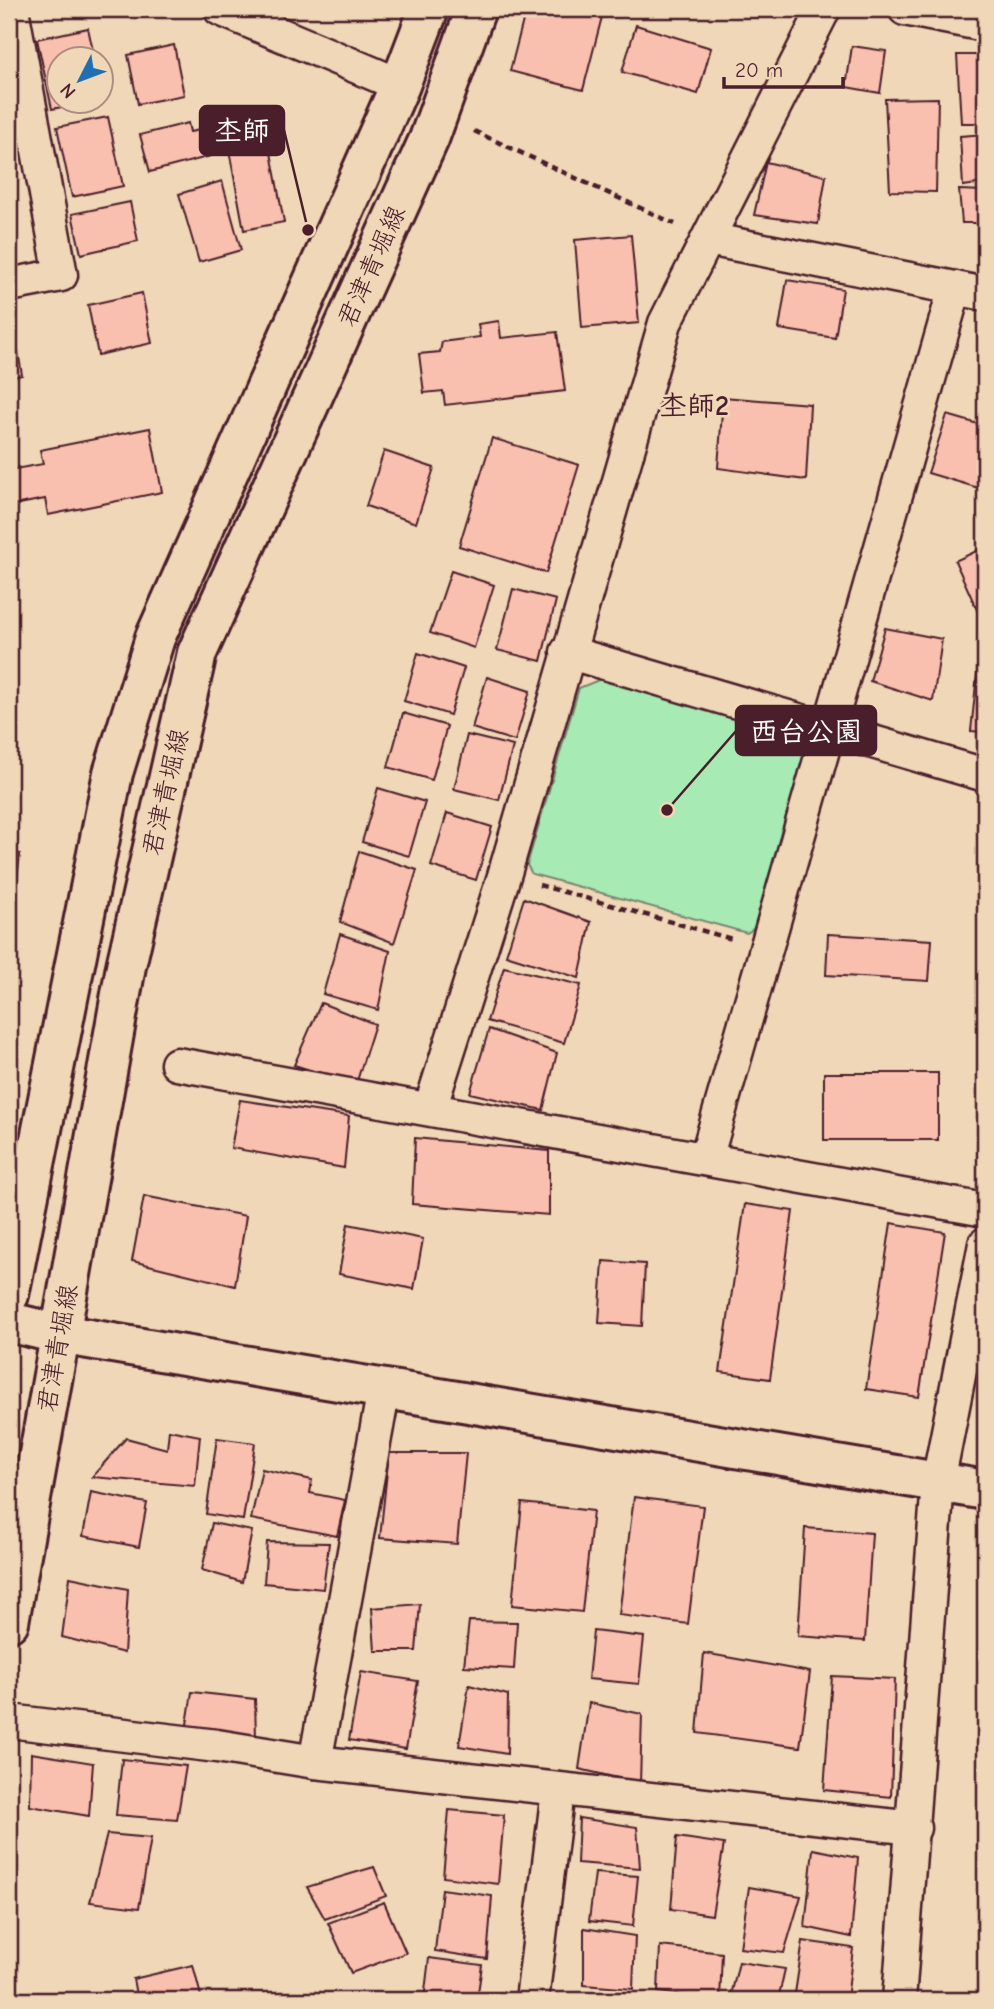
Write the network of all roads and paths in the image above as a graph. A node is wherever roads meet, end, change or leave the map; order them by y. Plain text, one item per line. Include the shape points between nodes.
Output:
1 (12, 9) edge
2 (220, 9) edge
3 (429, 9) edge
4 (476, 9) edge
5 (824, 9) edge
6 (905, 9) edge
7 (985, 25) edge
8 (400, 85) junction
9 (468, 128) dead end
10 (708, 239) junction
11 (9, 285) edge
12 (970, 291) edge
13 (567, 652) junction
14 (829, 730) junction
15 (985, 775) edge
16 (504, 876) junction
17 (766, 949) junction
18 (177, 1063) dead end
19 (430, 1109) junction
20 (706, 1159) junction
21 (985, 1210) edge
22 (985, 1244) edge
23 (9, 1295) edge
24 (9, 1322) edge
25 (59, 1334) junction
26 (384, 1389) junction
27 (966, 1487) edge
28 (9, 1622) edge
29 (9, 1721) edge
30 (315, 1762) junction
31 (558, 1791) junction
32 (914, 1828) junction
33 (532, 2000) edge
34 (899, 2000) edge

1 - 11 street via 61,275
2 - 8 street
3 - 8 main road, 君津青堀線
4 - 25 main road, 君津青堀線 via 429,139 197,653 126,966
5 - 10 street
6 - 7 street
8 - 23 main road, 君津青堀線 via 155,638 113,773
9 - 10 path
10 - 12 street
10 - 13 street via 665,323
12 - 14 street
13 - 14 street
13 - 16 street
14 - 15 street
14 - 17 street
16 - 17 path
16 - 19 street
17 - 20 street
18 - 19 street
19 - 20 street
20 - 21 street
22 - 27 street
24 - 25 main road
25 - 26 main road
25 - 28 main road, 君津青堀線
26 - 27 main road
26 - 30 street
27 - 32 street
29 - 30 street
30 - 31 street
31 - 32 street
31 - 33 street
32 - 34 street

